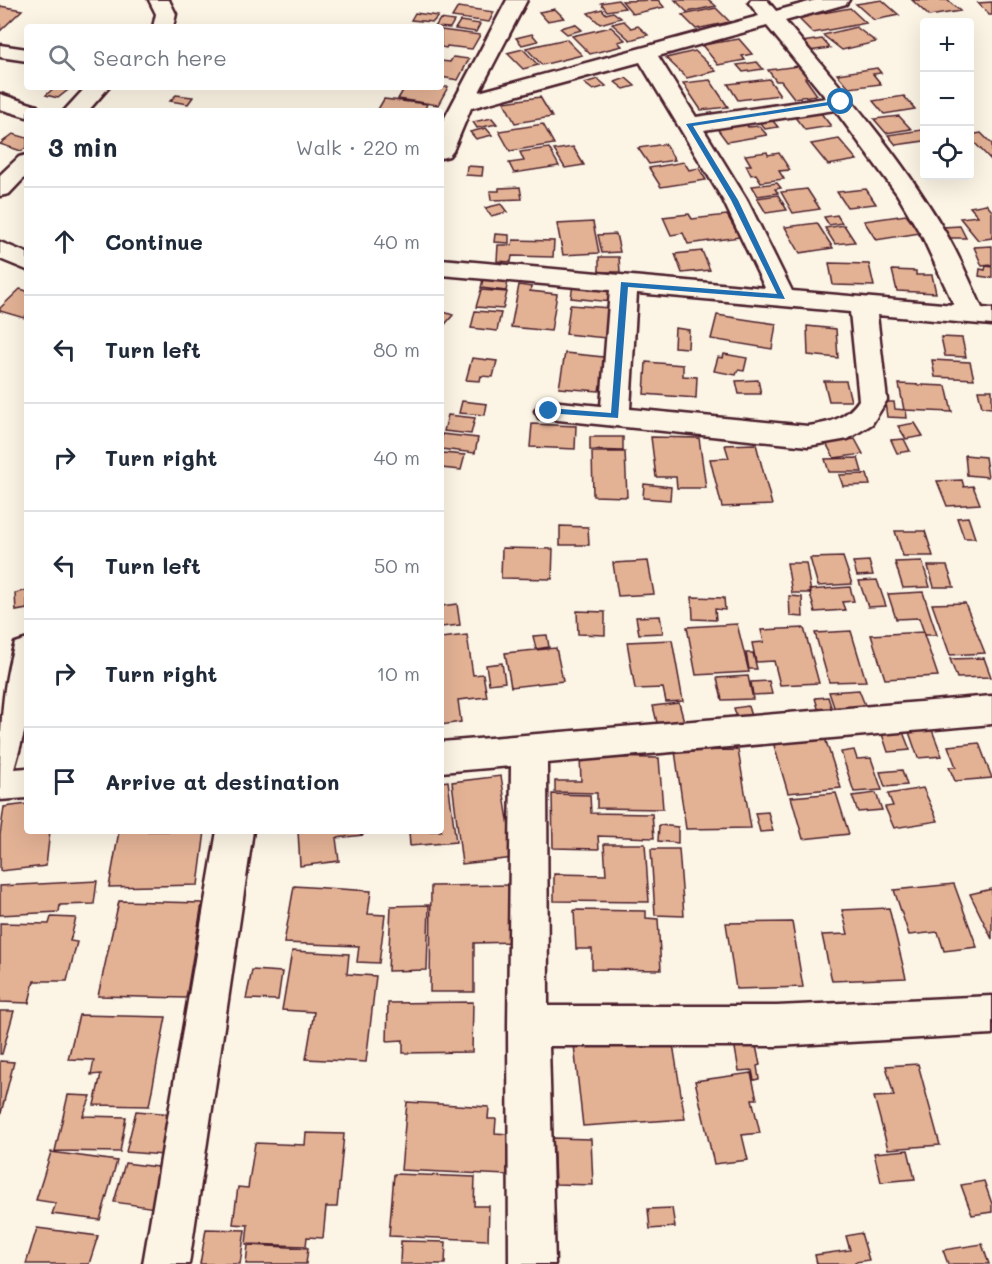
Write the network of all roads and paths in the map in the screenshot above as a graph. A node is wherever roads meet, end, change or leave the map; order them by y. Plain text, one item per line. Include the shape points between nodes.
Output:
1 (159, 0) edge
2 (756, 0) edge
3 (839, 0) edge
4 (520, 1) edge
5 (773, 17) junction
6 (164, 24) edge
7 (0, 51) edge
8 (646, 54) junction
9 (24, 55) edge
10 (95, 90) edge
11 (0, 101) edge
12 (841, 102) junction
13 (462, 104) junction
14 (78, 108) edge
15 (24, 109) edge
16 (689, 125) junction
17 (444, 144) edge
18 (24, 165) edge
19 (0, 189) edge
20 (0, 250) edge
21 (24, 261) edge
22 (444, 267) edge
23 (624, 284) junction
24 (782, 297) junction
25 (863, 306) junction
26 (982, 316) edge
27 (549, 411) dead end
28 (615, 416) junction
29 (24, 664) edge
30 (992, 710) edge
31 (529, 750) junction
32 (444, 758) edge
33 (0, 760) edge
34 (24, 783) edge
35 (0, 785) edge
36 (235, 834) edge
37 (992, 1015) edge
38 (528, 1026) junction
39 (166, 1264) edge
40 (532, 1264) edge

1 - 6 street via 166,14
2 - 5 street
3 - 5 street
4 - 13 street
5 - 8 street
5 - 12 street
7 - 9 street
8 - 13 street
8 - 16 street
10 - 14 street
11 - 15 street
12 - 16 street
12 - 26 street via 914,202
13 - 17 street
16 - 24 street via 735,200
18 - 19 street
20 - 21 street
22 - 23 street
23 - 24 street
23 - 28 street
24 - 25 street
25 - 26 street
25 - 28 street via 873,400 862,417 838,432 808,436
27 - 28 street
29 - 33 street
30 - 31 street
31 - 32 street
31 - 38 street
34 - 35 street
36 - 39 street
37 - 38 street via 777,1026
38 - 40 street

